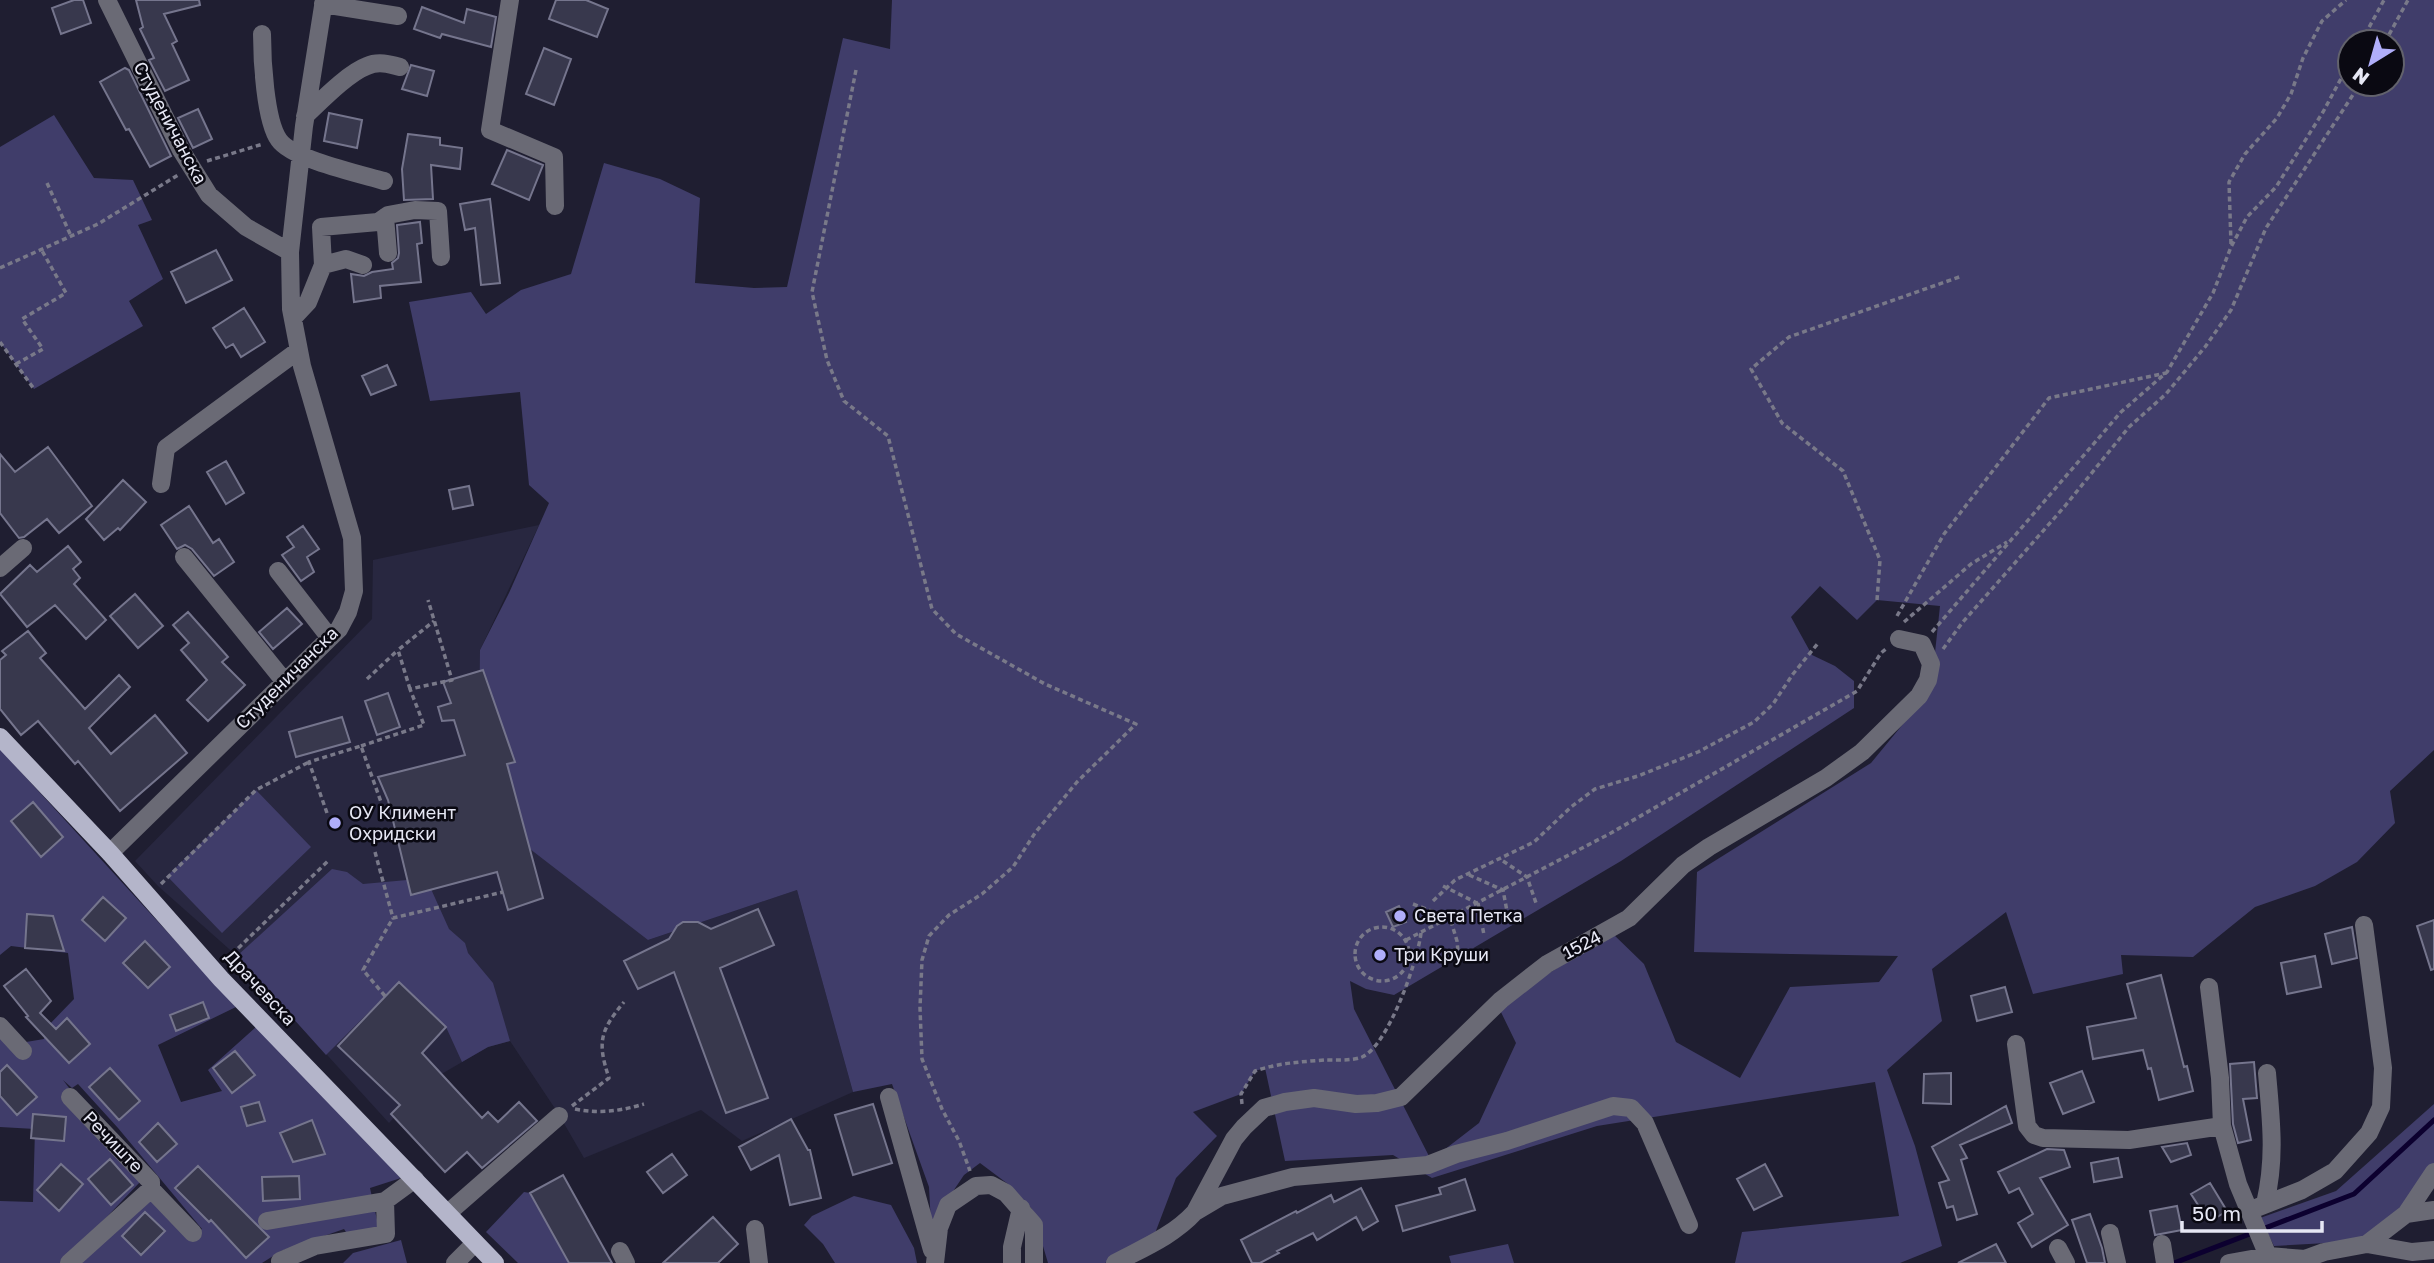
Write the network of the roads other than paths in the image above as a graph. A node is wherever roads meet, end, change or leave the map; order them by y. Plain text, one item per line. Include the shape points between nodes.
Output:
1 (107, 0) edge
2 (510, 0) edge
3 (324, 2) edge
4 (398, 16) dead end
5 (262, 34) dead end
6 (400, 67) dead end
7 (305, 116) junction
8 (300, 156) junction
9 (384, 181) dead end
10 (555, 206) dead end
11 (385, 216) junction
12 (290, 252) junction
13 (388, 253) dead end
14 (441, 257) dead end
15 (323, 265) junction
16 (363, 265) dead end
17 (293, 318) junction
18 (299, 350) junction
19 (161, 484) dead end
20 (23, 548) dead end
21 (184, 557) dead end
22 (0, 568) edge
23 (278, 571) dead end
24 (1902, 631) road end
25 (330, 638) junction
26 (285, 682) junction
27 (0, 737) edge
28 (110, 853) junction
29 (2364, 925) dead end
30 (2209, 987) dead end
31 (0, 1026) edge
32 (2016, 1044) dead end
33 (23, 1051) dead end
34 (2267, 1073) dead end
35 (70, 1097) dead end
36 (889, 1097) dead end
37 (559, 1116) dead end
38 (2222, 1126) junction
39 (2434, 1172) edge
40 (415, 1179) junction
41 (151, 1189) junction
42 (385, 1201) junction
43 (2258, 1207) junction
44 (1021, 1208) junction
45 (2434, 1210) edge
46 (1195, 1212) junction
47 (448, 1213) junction
48 (2406, 1214) junction
49 (267, 1221) dead end
50 (1689, 1225) dead end
51 (755, 1229) dead end
52 (193, 1233) dead end
53 (2110, 1233) dead end
54 (475, 1243) junction
55 (2367, 1244) junction
56 (2434, 1250) edge
57 (2268, 1256) junction
58 (280, 1261) edge
59 (935, 1261) edge
60 (2304, 1261) edge
61 (69, 1263) edge
62 (455, 1263) edge
63 (495, 1263) edge
64 (759, 1263) edge
65 (1012, 1263) edge
66 (1034, 1263) edge
67 (1115, 1263) edge
68 (2117, 1263) edge
69 (2230, 1263) edge

1 - 12 street, Студеничанска via 209,195 246,227
2 - 10 street via 490,130 554,157
3 - 4 street
3 - 7 street, Студеничанска
5 - 8 street via 268,113 279,141
6 - 7 street via 387,63 367,66
7 - 8 street, Студеничанска
8 - 9 street
8 - 12 street, Студеничанска
11 - 13 street
11 - 14 street via 438,211
11 - 15 street via 378,222 321,227
12 - 17 street, Студеничанска
15 - 16 street via 346,259
15 - 17 street via 308,302
17 - 18 street, Студеничанска
18 - 19 street via 166,448
18 - 25 street, Студеничанска via 352,538 354,591 348,612
20 - 22 street
21 - 26 street
23 - 25 street
24 - 46 street, 1524 via 1922,644 1931,664 1928,680 1919,696 1863,752 1683,865 1629,918 1547,964 1501,1000 1401,1097 1356,1104 1314,1098 1264,1108 1223,1156
25 - 26 street, Студеничанска
26 - 28 street, Студеничанска
27 - 28 main road, Драчевска
28 - 40 main road, Драчевска via 214,971
29 - 43 street via 2384,1068 2381,1107 2369,1133 2335,1171
30 - 38 street
31 - 33 street
32 - 38 street via 2027,1126 2034,1135 2129,1140
34 - 43 street via 2274,1145 2270,1183
35 - 41 street, Речиште via 151,1182
36 - 59 street
37 - 47 street
38 - 43 street via 2238,1184
39 - 48 street
40 - 42 street
40 - 47 main road, Драчевска
41 - 52 street, Речиште
41 - 61 street, Речиште
42 - 49 street
42 - 58 street via 386,1234 315,1246
43 - 57 street
44 - 59 street via 991,1185 976,1186 948,1205 939,1227
44 - 65 street
44 - 66 street via 1034,1225
45 - 48 street
46 - 50 street, 1524 via 1222,1196 1293,1177 1428,1165 1613,1105 1630,1108 1645,1124
46 - 67 street, 1524 via 1168,1235
47 - 54 main road, Драчевска
48 - 55 street
51 - 64 street
53 - 68 street
54 - 62 street
54 - 63 main road, Драчевска
55 - 56 street via 2412,1252
55 - 60 street
57 - 60 street
57 - 69 street

